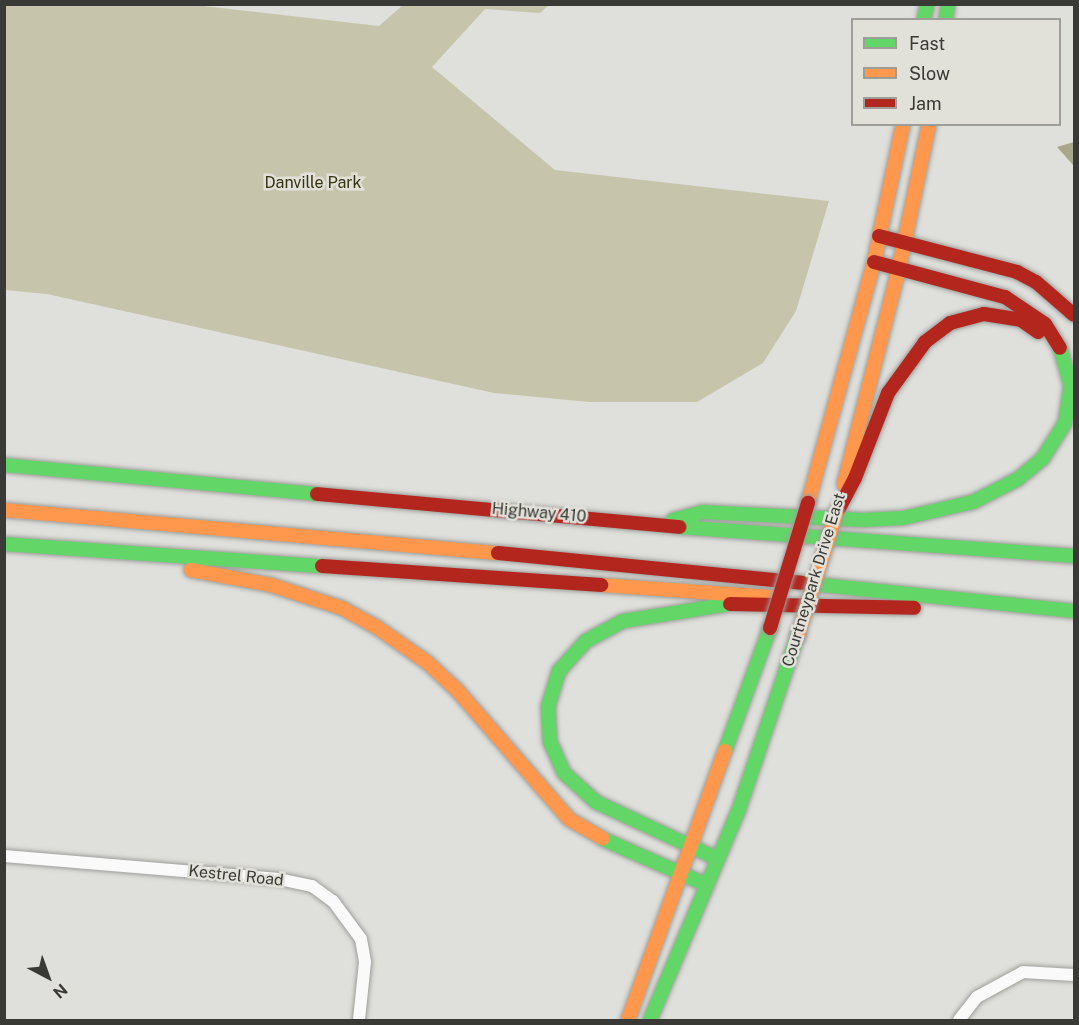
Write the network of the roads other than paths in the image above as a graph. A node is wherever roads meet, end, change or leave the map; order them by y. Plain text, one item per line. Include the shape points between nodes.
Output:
1 (903, 126) edge
2 (928, 126) edge
3 (879, 236) junction
4 (905, 243) junction
5 (874, 262) junction
6 (899, 268) junction
7 (1074, 315) edge
8 (1068, 371) junction
9 (4, 465) edge
10 (4, 510) edge
11 (836, 514) junction
12 (660, 524) junction
13 (4, 544) edge
14 (81, 550) junction
15 (1074, 556) edge
16 (937, 608) junction
17 (1074, 611) edge
18 (1074, 617) edge
19 (692, 848) junction
20 (4, 856) edge
21 (718, 859) junction
22 (681, 874) junction
23 (707, 885) junction
24 (1074, 975) edge
25 (359, 1020) edge
26 (628, 1020) edge
27 (650, 1020) edge
28 (959, 1020) edge

1 - 3 main road, Courtneypark Drive East
2 - 4 main road, Courtneypark Drive East
3 - 4 main road
3 - 5 main road, Courtneypark Drive East
4 - 6 main road, Courtneypark Drive East
4 - 7 main road via 1017,272 1036,282
5 - 6 main road
5 - 19 main road, Courtneypark Drive East, bridge via 770,628
6 - 8 main road via 1020,304 1052,333
6 - 11 main road, Courtneypark Drive East
8 - 11 main road via 1053,346 1021,321 984,314 950,323 925,342 902,371
8 - 12 main road via 1070,404 1054,444 1018,479 972,502 903,518 863,520 703,512
9 - 12 main road, Highway 410
10 - 17 main road via 640,566
11 - 21 main road, Courtneypark Drive East, bridge via 798,635
12 - 15 main road, Highway 410
13 - 14 main road
14 - 16 main road
14 - 22 main road via 272,585 342,608 428,663 569,819 612,844
16 - 18 main road
16 - 19 main road via 834,609 739,603 623,621 586,641 559,671 548,707 550,742 564,773 596,802
19 - 21 main road
19 - 22 main road, Courtneypark Drive East
20 - 25 street, Kestrel Road via 279,879 312,886 333,901 361,939 365,962
21 - 23 main road, Courtneypark Drive East
22 - 23 main road
22 - 26 main road, Courtneypark Drive East
23 - 27 main road, Courtneypark Drive East
24 - 28 street via 1023,972 977,996

